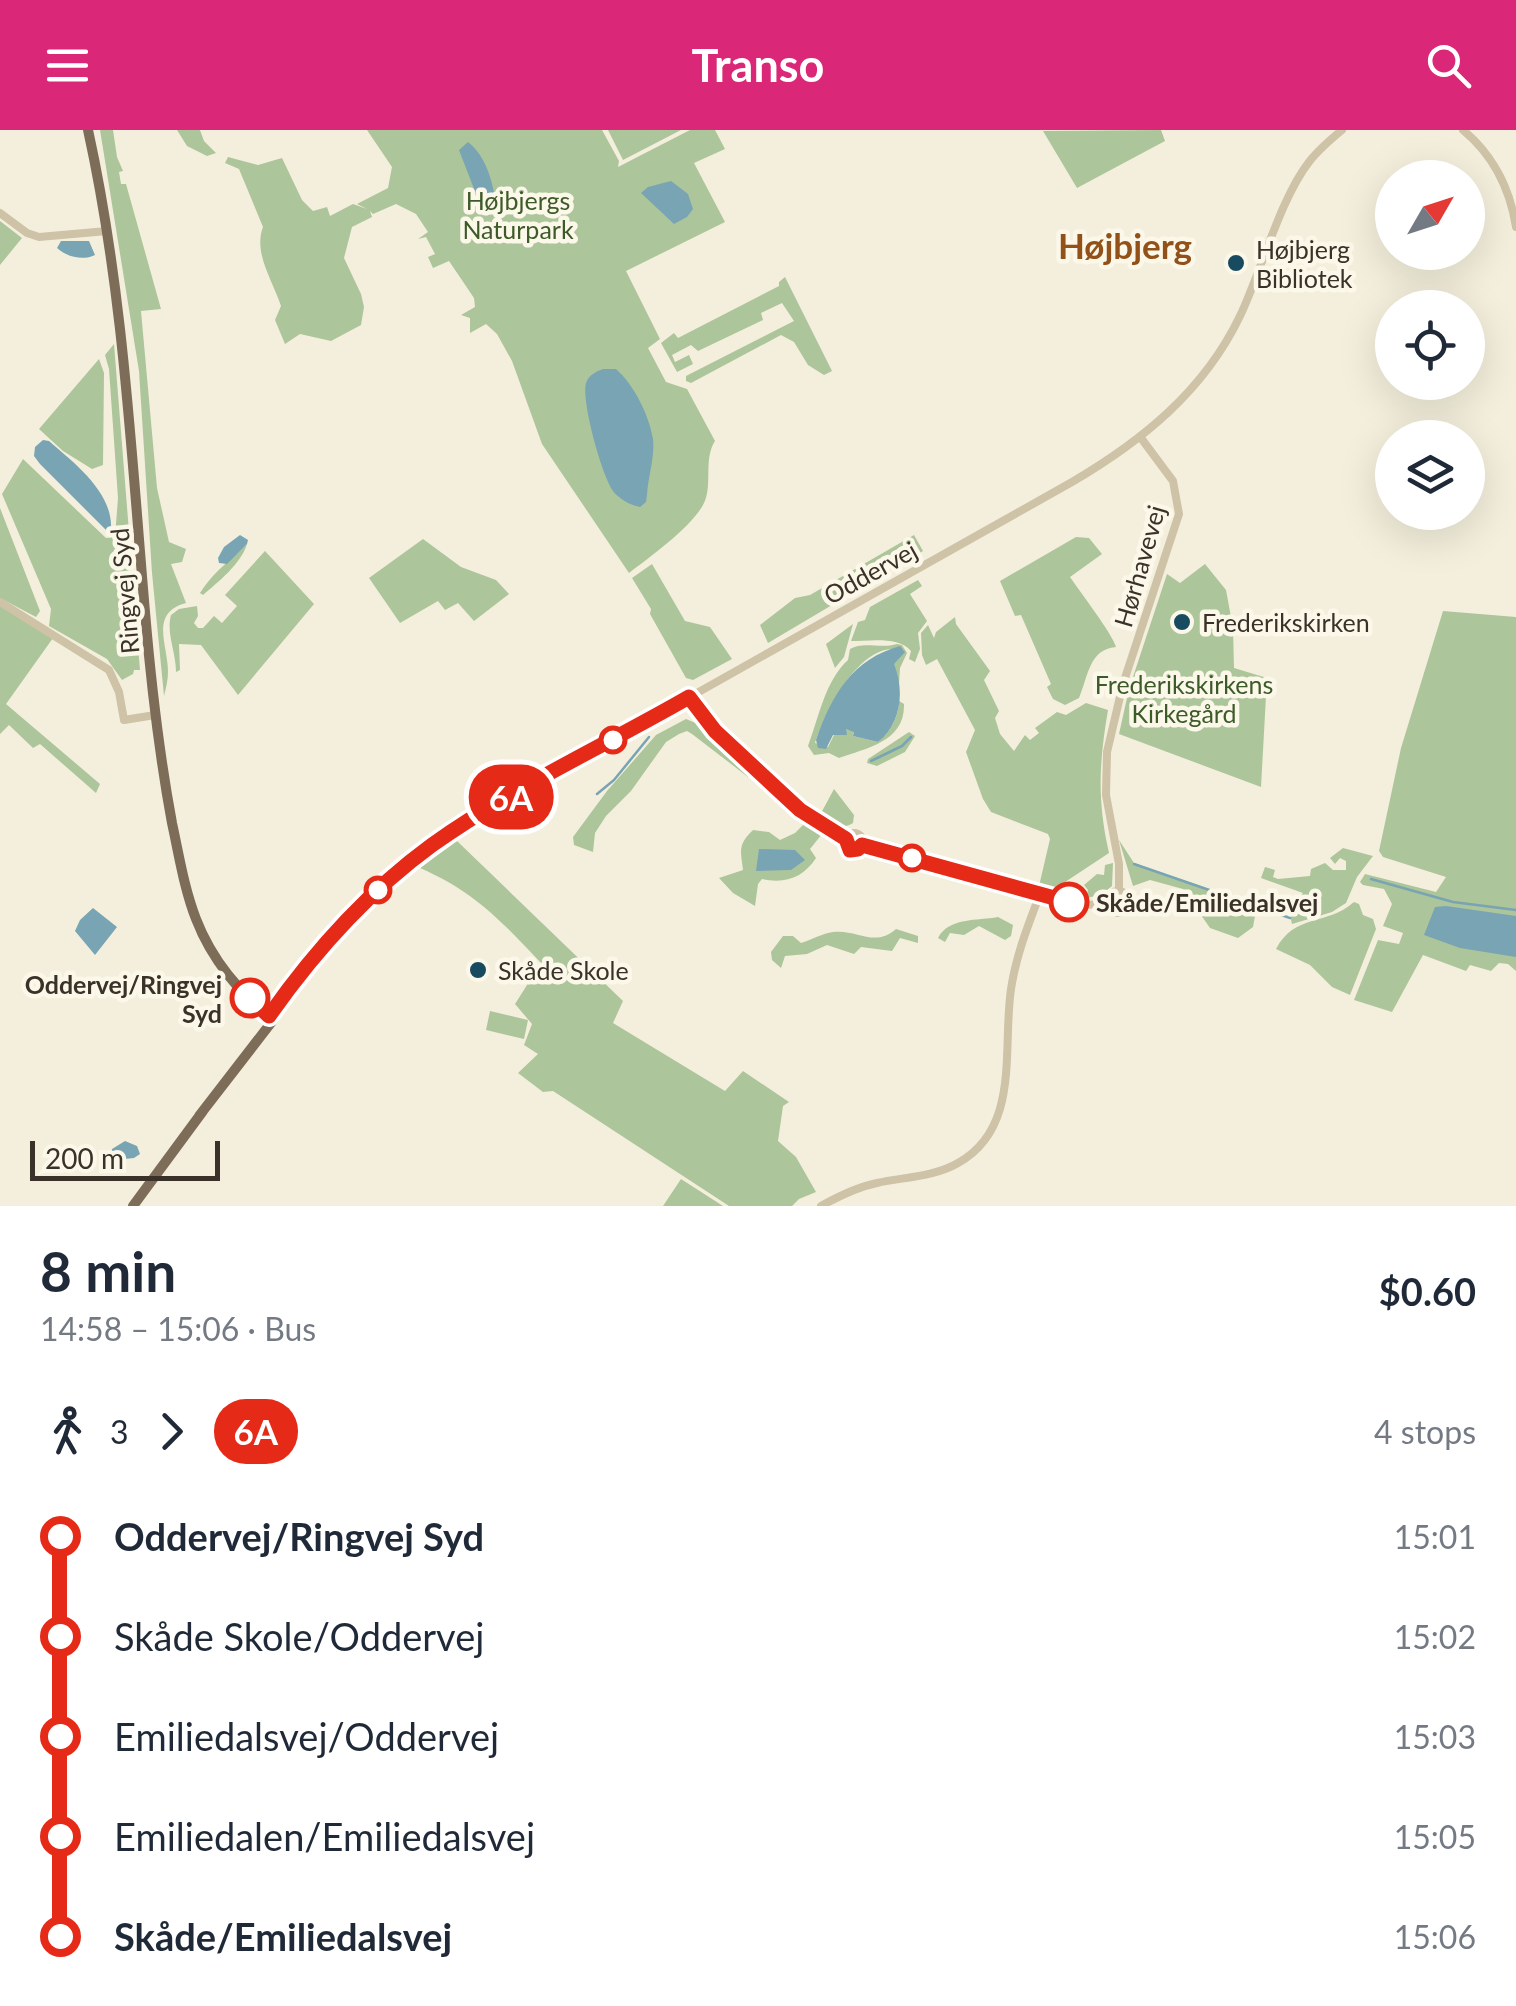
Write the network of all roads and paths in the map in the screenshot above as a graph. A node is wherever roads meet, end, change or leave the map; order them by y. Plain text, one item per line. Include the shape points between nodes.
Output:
1 (88, 130) edge
2 (1342, 130) edge
3 (1463, 130) edge
4 (0, 213) edge
5 (1516, 227) edge
6 (108, 231) junction
7 (1141, 438) junction
8 (0, 602) edge
9 (689, 697) junction
10 (156, 715) junction
11 (1119, 892) junction
12 (1040, 894) junction
13 (1107, 904) junction
14 (272, 1017) junction
15 (133, 1206) edge
16 (821, 1206) edge

1 - 6 main road, Ringvej Syd
2 - 7 street, Oddervej via 1300,176 1219,352
3 - 5 street via 1501,176
4 - 6 street via 39,237
6 - 10 main road, Ringvej Syd
7 - 9 street, Oddervej
7 - 11 street, Hørhavevej via 1173,482 1179,514 1108,747 1106,795
8 - 10 street via 109,670 124,720
9 - 12 street via 710,726 810,817 846,839 850,850 862,845
9 - 14 street, Oddervej via 432,846 378,890
10 - 14 main road, Ringvej Syd via 180,862 198,923 221,965
11 - 13 street
11 - 13 street via 1128,898 1126,909 1116,913
12 - 13 street
12 - 16 street via 1014,968 1003,1101 986,1139 942,1171 860,1187
14 - 15 main road, Oddervej

